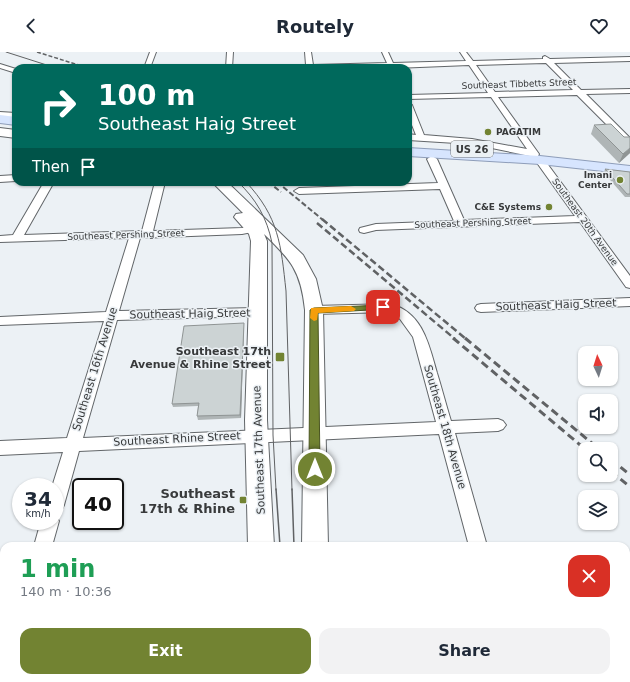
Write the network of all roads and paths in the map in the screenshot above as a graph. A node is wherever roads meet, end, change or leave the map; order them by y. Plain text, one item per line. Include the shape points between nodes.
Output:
1 (153, 52) edge
2 (230, 52) edge
3 (308, 52) edge
4 (385, 52) edge
5 (463, 52) edge
6 (539, 52) edge
7 (630, 59) edge
8 (549, 61) junction
9 (471, 63) junction
10 (148, 64) edge
11 (229, 64) edge
12 (310, 64) edge
13 (391, 64) edge
14 (0, 66) edge
15 (412, 66) edge
16 (12, 70) edge
17 (630, 90) edge
18 (580, 92) junction
19 (493, 95) junction
20 (412, 98) edge
21 (0, 115) edge
22 (412, 115) edge
23 (12, 116) edge
24 (0, 119) edge
25 (12, 120) edge
26 (0, 125) edge
27 (12, 127) edge
28 (0, 132) edge
29 (12, 134) edge
30 (412, 137) edge
31 (421, 137) junction
32 (630, 143) edge
33 (412, 146) edge
34 (412, 152) edge
35 (538, 157) junction
36 (432, 159) dead end
37 (630, 163) edge
38 (630, 170) edge
39 (12, 178) edge
40 (0, 179) edge
41 (47, 186) edge
42 (159, 186) edge
43 (210, 186) edge
44 (223, 186) edge
45 (444, 186) junction
46 (300, 191) dead end
47 (583, 219) junction
48 (460, 223) junction
49 (252, 229) junction
50 (364, 230) dead end
51 (141, 234) junction
52 (17, 238) junction
53 (1, 241) edge
54 (630, 284) edge
55 (630, 302) edge
56 (481, 308) dead end
57 (314, 310) junction
58 (259, 312) junction
59 (111, 316) junction
60 (0, 321) edge
61 (498, 425) dead end
62 (446, 428) junction
63 (314, 433) junction
64 (256, 436) junction
65 (73, 444) junction
66 (0, 448) edge
67 (63, 478) edge
68 (47, 530) edge
69 (44, 542) edge
70 (261, 542) edge
71 (315, 542) edge
72 (477, 542) edge

1 - 10 street
2 - 11 street
3 - 12 street
4 - 13 street
5 - 9 street, Southeast 20th Avenue
6 - 8 street
7 - 8 street
8 - 9 street
8 - 18 street
9 - 15 street
9 - 19 street, Southeast 20th Avenue
14 - 16 street
17 - 18 street, Southeast Tibbetts Street
18 - 19 street, Southeast Tibbetts Street
18 - 32 street
19 - 20 street, Southeast Tibbetts Street
19 - 35 street, Southeast 20th Avenue
21 - 23 street
22 - 31 street
24 - 25 main road
26 - 27 main road
28 - 29 street
30 - 31 street
31 - 35 street via 495,144
33 - 35 main road, US 26
34 - 35 main road, US 26
35 - 37 main road, US 26
35 - 38 main road, US 26
35 - 47 street, Southeast 20th Avenue
36 - 45 street
39 - 40 street
41 - 52 street
42 - 51 street, Southeast 16th Avenue
43 - 49 street, Southeast 17th Avenue
44 - 57 street via 297,257 308,275
45 - 46 street
45 - 48 street
47 - 48 street, Southeast Pershing Street
47 - 54 street, Southeast 20th Avenue
48 - 50 street, Southeast Pershing Street via 376,227
49 - 51 street, Southeast Pershing Street
49 - 58 street, Southeast 17th Avenue via 259,241
51 - 52 street, Southeast Pershing Street
51 - 59 street, Southeast 16th Avenue
52 - 53 street, Southeast Pershing Street
55 - 56 street, Southeast Haig Street
57 - 62 street, Southeast 18th Avenue via 391,308 403,313 420,337
57 - 63 street
58 - 59 street, Southeast Haig Street
58 - 64 street, Southeast 17th Avenue
59 - 60 street, Southeast Haig Street
59 - 65 street, Southeast 16th Avenue
61 - 62 street, Southeast Rhine Street
62 - 63 street, Southeast Rhine Street
62 - 72 street, Southeast 18th Avenue
63 - 64 street, Southeast Rhine Street
63 - 71 street
64 - 65 street, Southeast Rhine Street
64 - 70 street, Southeast 17th Avenue
65 - 66 street, Southeast Rhine Street
65 - 67 street, Southeast 16th Avenue
68 - 69 street

